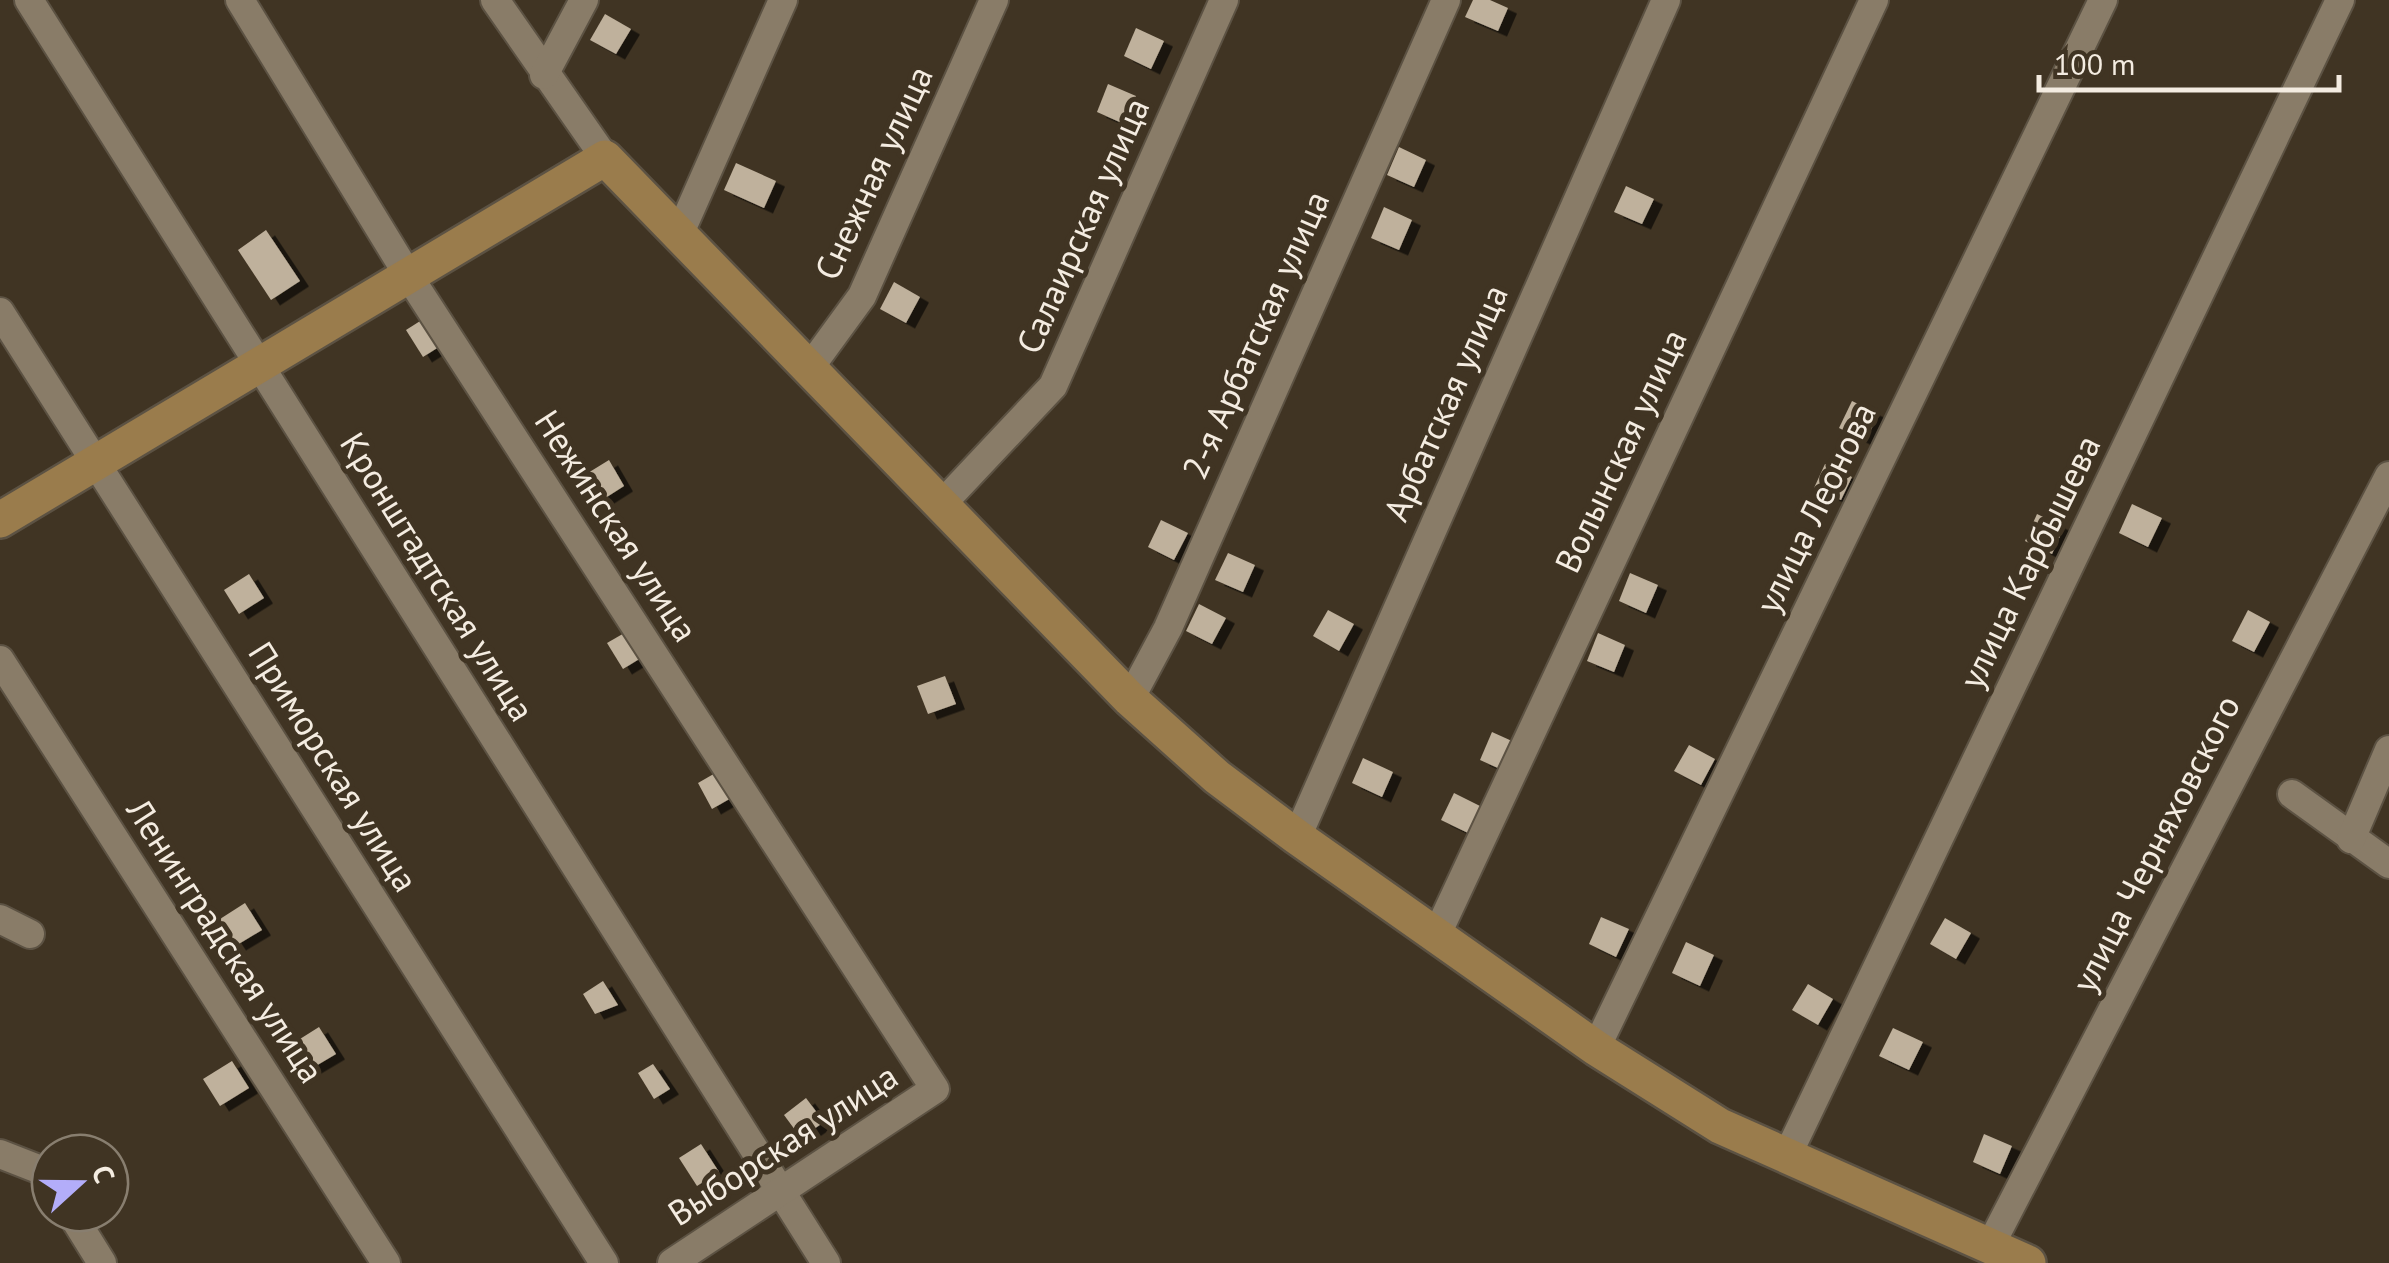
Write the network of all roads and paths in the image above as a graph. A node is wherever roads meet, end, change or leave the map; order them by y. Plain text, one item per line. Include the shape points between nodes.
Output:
1 (29, 0) edge
2 (240, 0) edge
3 (495, 0) edge
4 (584, 0) edge
5 (783, 0) edge
6 (994, 0) edge
7 (1224, 0) edge
8 (1446, 0) edge
9 (1666, 0) edge
10 (1874, 0) edge
11 (2103, 0) edge
12 (2340, 0) edge
13 (544, 75) junction
14 (605, 158) junction
15 (679, 235) junction
16 (408, 275) junction
17 (0, 312) edge
18 (260, 365) junction
19 (808, 370) junction
20 (96, 464) junction
21 (2389, 476) edge
22 (940, 506) junction
23 (0, 520) edge
24 (0, 660) edge
25 (1130, 699) junction
26 (2389, 750) edge
27 (2292, 794) dead end
28 (1296, 836) junction
29 (2350, 838) junction
30 (2389, 864) edge
31 (0, 919) edge
32 (30, 934) dead end
33 (1437, 934) junction
34 (1596, 1048) junction
35 (935, 1089) joint
36 (0, 1154) edge
37 (1786, 1156) junction
38 (30, 1166) edge
39 (780, 1194) junction
40 (83, 1233) edge
41 (1990, 1246) junction
42 (102, 1263) edge
43 (386, 1263) edge
44 (604, 1263) edge
45 (672, 1263) edge
46 (826, 1263) edge
47 (2028, 1263) edge

1 - 18 street, Кронштадтская улица
2 - 16 street, Нежинская улица
3 - 13 street
4 - 13 street
5 - 15 street
6 - 19 street, Снежная улица via 862,296
7 - 22 street, Салаирская улица via 1053,386
8 - 25 street, 2-я Арбатская улица via 1168,628
9 - 28 street, Арбатская улица
10 - 33 street, Волынская улица
11 - 34 street, улица Леонова
12 - 37 street, улица Карбышева
13 - 14 street
14 - 15 main road
14 - 16 main road
15 - 19 main road
16 - 18 main road
16 - 35 street, Нежинская улица
17 - 20 street, Приморская улица
18 - 20 main road
18 - 39 street, Кронштадтская улица
19 - 22 main road
20 - 23 main road
20 - 44 street, Приморская улица
21 - 41 street, улица Черняховского
22 - 25 main road
24 - 43 street, Ленинградская улица
25 - 28 main road
26 - 29 street
27 - 29 street
28 - 33 main road
29 - 30 street
31 - 32 street
33 - 34 main road
34 - 37 main road via 1720,1126
35 - 39 street, Выборская улица
36 - 38 street
37 - 41 main road
39 - 45 street, Выборская улица
39 - 46 street, Кронштадтская улица
40 - 42 street
41 - 47 main road

